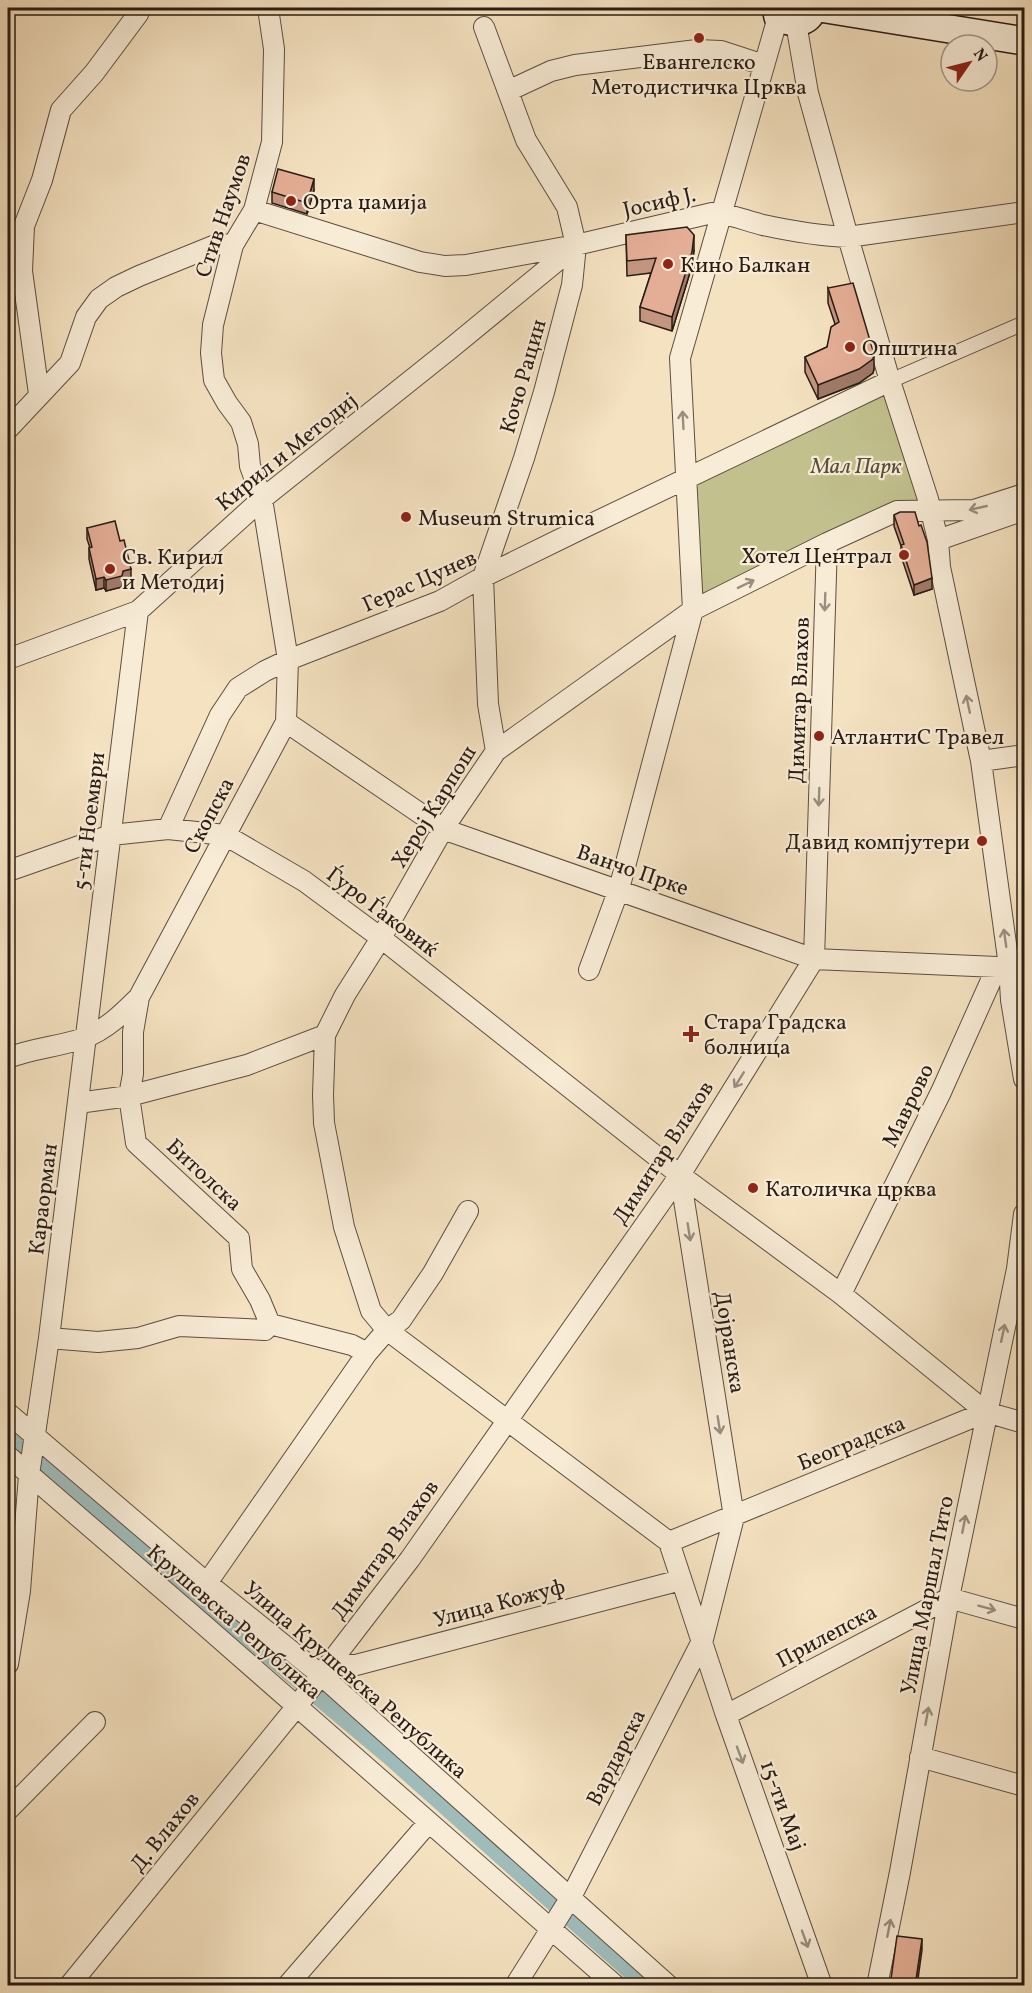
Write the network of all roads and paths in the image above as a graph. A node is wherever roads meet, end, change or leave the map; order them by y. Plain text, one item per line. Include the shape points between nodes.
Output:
1 (140, 8) edge
2 (268, 8) edge
3 (820, 8) edge
4 (791, 14) edge
5 (484, 27) dead end
6 (1024, 41) edge
7 (764, 64) junction
8 (508, 91) junction
9 (254, 210) junction
10 (1024, 212) edge
11 (721, 213) junction
12 (848, 237) junction
13 (233, 245) junction
14 (576, 245) junction
15 (1024, 323) edge
16 (890, 381) junction
17 (39, 394) junction
18 (8, 429) edge
19 (686, 478) junction
20 (1024, 494) edge
21 (262, 499) junction
22 (930, 510) junction
23 (1024, 510) edge
24 (938, 540) junction
25 (827, 543) junction
26 (483, 578) junction
27 (693, 610) junction
28 (138, 611) junction
29 (8, 658) edge
30 (288, 660) junction
31 (286, 722) junction
32 (496, 751) junction
33 (1024, 755) edge
34 (981, 761) junction
35 (168, 829) junction
36 (443, 829) junction
37 (111, 835) junction
38 (225, 835) junction
39 (8, 871) edge
40 (619, 889) junction
41 (381, 938) junction
42 (814, 958) junction
43 (1010, 965) edge
44 (589, 970) dead end
45 (139, 997) junction
46 (325, 1035) junction
47 (85, 1038) junction
48 (8, 1058) edge
49 (1024, 1079) edge
50 (129, 1096) junction
51 (78, 1103) junction
52 (680, 1174) junction
53 (468, 1211) dead end
54 (1024, 1214) edge
55 (1021, 1269) edge
56 (841, 1294) junction
57 (270, 1324) junction
58 (387, 1330) junction
59 (50, 1338) junction
60 (367, 1353) junction
61 (986, 1412) junction
62 (8, 1413) edge
63 (507, 1419) junction
64 (1024, 1423) edge
65 (35, 1437) junction
66 (8, 1456) edge
67 (29, 1475) junction
68 (734, 1517) junction
69 (669, 1542) junction
70 (681, 1580) junction
71 (207, 1583) junction
72 (949, 1598) junction
73 (1024, 1619) edge
74 (703, 1639) junction
75 (8, 1664) edge
76 (325, 1670) junction
77 (297, 1706) junction
78 (726, 1715) junction
79 (95, 1722) dead end
80 (920, 1757) junction
81 (1024, 1786) edge
82 (8, 1810) edge
83 (429, 1822) junction
84 (571, 1897) junction
85 (552, 1929) junction
86 (69, 1986) edge
87 (287, 1986) edge
88 (515, 1986) edge
89 (616, 1986) edge
90 (669, 1986) edge
91 (822, 1986) edge
92 (877, 1986) edge

1 - 17 street via 62,110 24,226 22,270
2 - 9 street, Стив Наумов via 274,49 272,142
3 - 6 main road
4 - 7 street
4 - 12 street via 808,93
5 - 8 street, Кочо Рацин
7 - 8 street via 721,51 696,50 575,65 551,71
7 - 11 street
8 - 14 street, Кочо Рацин via 526,140 567,207
9 - 13 street, Стив Наумов
9 - 14 street, Јосиф Ј. via 420,262 445,266 466,266
10 - 12 street, Јосиф Ј.
11 - 12 street, Јосиф Ј. via 764,225
11 - 14 street, Јосиф Ј.
19 -> 11 street via 680,358
12 - 16 street
13 - 17 street via 218,244 139,276 99,299 86,316 70,363
13 - 21 street, Стив Наумов via 213,325 214,380 241,422
14 - 21 street, Кирил и Методиј
14 - 26 street, Кочо Рацин via 572,285 544,392
15 - 16 street
16 - 19 street, Герас Цунев
16 - 22 street
17 - 18 street
19 - 26 street, Герас Цунев
19 - 27 street
20 -> 22 street, Херој Карпош via 974,510
21 - 28 street, Кирил и Методиј
21 - 30 street, Скопска
22 - 24 street
22 - 25 street, Херој Карпош via 897,511
23 - 24 street
34 -> 24 street via 940,567
27 -> 25 street, Херој Карпош
25 -> 42 street, Димитар Влахов
26 - 30 street, Герас Цунев via 440,601
26 - 32 street, Кочо Рацин via 488,704
27 - 32 street, Херој Карпош
27 - 40 street
28 - 29 street, Кирил и Методиј
28 - 37 street, 5-ти Ноември
30 - 31 street, Скопска
30 - 35 street, Герас Цунев via 238,688 220,715
31 - 36 street, Ванчо Прке
31 - 38 street, Скопска
32 - 36 street, Херој Карпош
33 - 34 street
43 -> 34 street
35 - 37 street, Ѓуро Ѓаковиќ
35 - 38 street, Ѓуро Ѓаковиќ
36 - 40 street, Ванчо Прке
36 - 41 street, Херој Карпош
37 - 39 street, Ѓуро Ѓаковиќ
37 - 47 street, 5-ти Ноември
38 - 41 street, Ѓуро Ѓаковиќ via 304,881
38 - 45 street, Скопска
40 - 42 street, Ванчо Прке
40 - 44 street
41 - 46 street, Херој Карпош
41 - 52 street, Ѓуро Ѓаковиќ
42 - 43 street, Ванчо Прке
42 -> 52 street, Димитар Влахов
43 - 49 street via 1011,1000
43 - 56 street, Маврово via 941,1092
45 - 47 street via 114,1022
45 - 50 street, Скопска
46 - 50 street via 247,1065
46 - 58 street via 324,1123 344,1227 371,1311
47 - 48 street
47 - 51 street, Караорман
50 - 51 street
50 - 57 street, Битолска via 136,1143 239,1238 242,1269
51 - 59 street, Караорман
52 - 56 street, Ѓуро Ѓаковиќ
52 - 63 street, Димитар Влахов
52 -> 68 street, Дојранска
53 - 58 street via 412,1305
54 - 55 street, Улица Маршал Тито
61 -> 55 street, Улица Маршал Тито
56 - 61 street, Ѓуро Ѓаковиќ
57 - 59 street via 265,1330 178,1326 138,1338 98,1342
57 - 60 street via 352,1345
58 - 60 street
58 - 63 street
59 - 65 street, Караорман
60 - 71 street
61 - 64 street
61 - 68 street, Београдска
72 -> 61 street, Улица Маршал Тито
62 - 65 street, Улица Крушевска Република
63 - 69 street
63 - 76 street, Димитар Влахов via 410,1559
65 - 67 street, Караорман
65 - 71 street, Улица Крушевска Република
66 - 67 street, Крушевска Република
67 - 75 street via 20,1591
67 - 77 street, Крушевска Република
68 - 69 street, Београдска
68 - 74 street, Вардарска
69 - 70 street, 15-ти Мај
70 - 74 street, 15-ти Мај
70 - 76 street, Улица Кожуф
71 - 76 street, Улица Крушевска Република
72 -> 73 street
72 - 78 street, Прилепска
80 -> 72 street, Улица Маршал Тито
74 - 78 street, 15-ти Мај
74 - 84 street, Вардарска
76 - 77 street, Димитар Влахов
76 - 84 street, Улица Крушевска Република
77 - 83 street, Крушевска Република
77 - 86 street, Д. Влахов
78 -> 91 street, 15-ти Мај
79 - 82 street
80 - 81 street
92 -> 80 street, Улица Маршал Тито
83 - 85 street, Крушевска Република
83 - 87 street
84 - 85 street, Вардарска
84 - 90 street, Улица Крушевска Република
85 - 88 street
85 - 89 street, Крушевска Република

